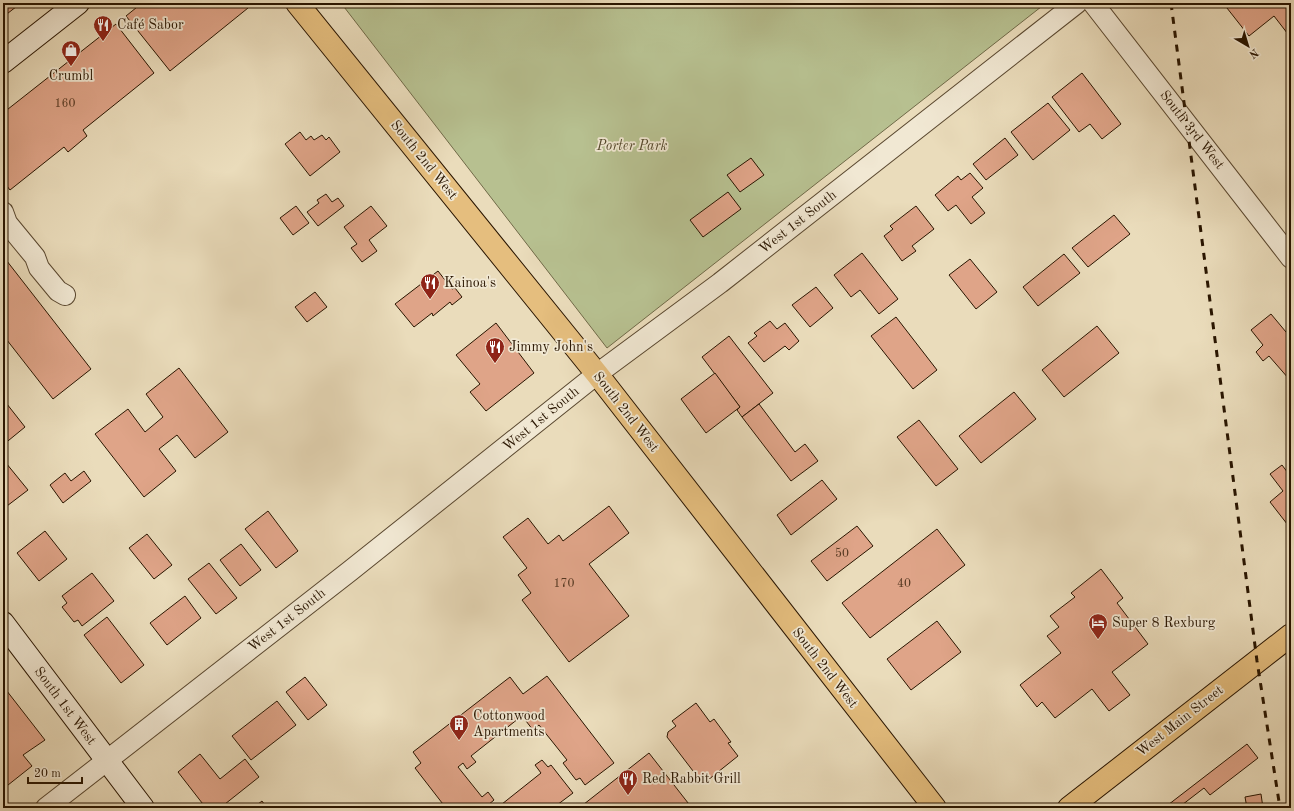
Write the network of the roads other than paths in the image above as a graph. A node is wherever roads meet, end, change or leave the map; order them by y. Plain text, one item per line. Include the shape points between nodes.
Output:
1 (78, 3) edge
2 (297, 3) edge
3 (1077, 3) edge
4 (1093, 3) edge
5 (3, 62) edge
6 (3, 212) edge
7 (1291, 258) edge
8 (65, 295) dead end
9 (597, 374) junction
10 (3, 623) edge
11 (1291, 635) edge
12 (106, 760) junction
13 (46, 808) edge
14 (143, 808) edge
15 (934, 808) edge
16 (1069, 808) edge

1 - 5 street
2 - 9 main road, South 2nd West
3 - 9 street, West 1st South via 720,284
4 - 7 street, South 3rd West
6 - 8 street via 7,223 35,257 40,268 58,291
9 - 12 street, West 1st South via 350,571
9 - 15 main road, South 2nd West
10 - 12 street, South 1st West
11 - 16 main road, West Main Street
12 - 13 street, West 1st South
12 - 14 street, South 1st West

